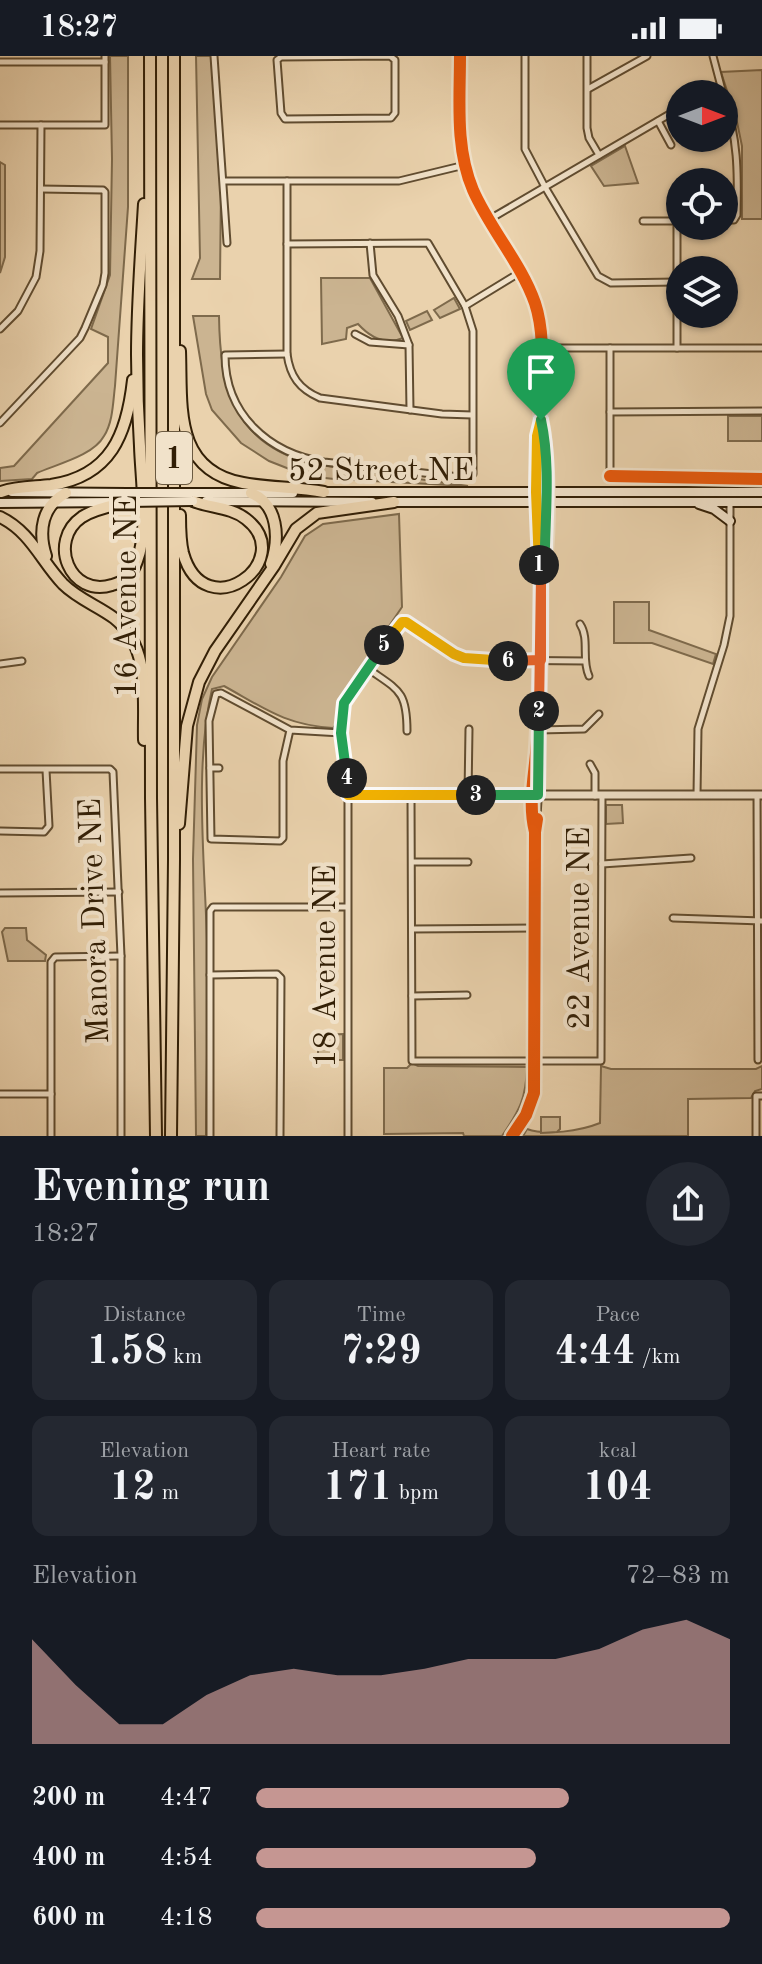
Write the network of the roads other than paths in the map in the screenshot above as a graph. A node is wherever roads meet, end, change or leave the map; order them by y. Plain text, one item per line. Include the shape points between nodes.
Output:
1 (150, 56) edge
2 (174, 56) edge
3 (214, 56) edge
4 (339, 56) edge
5 (460, 56) edge
6 (525, 56) edge
7 (587, 56) edge
8 (647, 56) edge
9 (713, 56) edge
10 (105, 59) edge
11 (0, 62) edge
12 (719, 80) edge
13 (588, 90) junction
14 (666, 116) edge
15 (658, 121) junction
16 (0, 125) edge
17 (41, 125) junction
18 (150, 134) junction
19 (666, 136) edge
20 (599, 155) junction
21 (465, 165) junction
22 (224, 181) junction
23 (287, 181) junction
24 (545, 187) junction
25 (41, 189) junction
26 (174, 195) junction
27 (490, 219) junction
28 (643, 221) dead end
29 (666, 221) edge
30 (227, 243) dead end
31 (370, 243) junction
32 (287, 244) junction
33 (519, 273) junction
34 (666, 282) edge
35 (465, 306) junction
36 (677, 328) edge
37 (0, 329) edge
38 (355, 334) dead end
39 (409, 345) junction
40 (541, 348) junction
41 (610, 348) junction
42 (677, 348) junction
43 (762, 348) edge
44 (287, 354) junction
45 (137, 359) junction
46 (174, 388) junction
47 (410, 410) junction
48 (762, 411) edge
49 (610, 412) junction
50 (472, 415) junction
51 (0, 423) edge
52 (762, 479) edge
53 (0, 492) edge
54 (324, 492) junction
55 (762, 492) edge
56 (66, 493) junction
57 (251, 493) junction
58 (128, 497) junction
59 (192, 497) junction
60 (541, 497) junction
61 (730, 497) junction
62 (264, 502) junction
63 (394, 502) junction
64 (691, 502) junction
65 (762, 502) edge
66 (0, 503) edge
67 (52, 503) junction
68 (0, 517) edge
69 (730, 521) junction
70 (51, 569) junction
71 (264, 580) junction
72 (580, 624) dead end
73 (541, 660) junction
74 (22, 661) dead end
75 (585, 661) junction
76 (0, 664) edge
77 (367, 668) junction
78 (589, 676) dead end
79 (599, 714) dead end
80 (469, 729) dead end
81 (290, 730) junction
82 (538, 730) junction
83 (407, 731) dead end
84 (341, 733) junction
85 (590, 764) dead end
86 (210, 768) junction
87 (219, 768) dead end
88 (0, 769) edge
89 (46, 770) junction
90 (348, 795) junction
91 (411, 795) junction
92 (468, 795) junction
93 (535, 795) junction
94 (697, 795) junction
95 (760, 795) edge
96 (598, 796) junction
97 (0, 831) edge
98 (151, 841) junction
99 (691, 858) dead end
100 (174, 860) junction
101 (760, 861) edge
102 (412, 862) junction
103 (468, 862) dead end
104 (602, 864) junction
105 (119, 892) junction
106 (0, 893) edge
107 (347, 907) junction
108 (673, 918) dead end
109 (760, 921) edge
110 (536, 928) junction
111 (412, 929) junction
112 (121, 956) junction
113 (210, 975) junction
114 (467, 995) dead end
115 (412, 996) junction
116 (758, 1060) dead end
117 (535, 1062) junction
118 (0, 1094) edge
119 (51, 1094) junction
120 (759, 1096) edge
121 (51, 1136) edge
122 (121, 1136) edge
123 (156, 1136) edge
124 (171, 1136) edge
125 (210, 1136) edge
126 (280, 1136) edge
127 (348, 1136) edge
128 (512, 1136) edge
129 (756, 1136) edge

1 - 18 highway, 16 Avenue NE / 1
2 - 26 highway, 16 Avenue NE / 1
3 - 22 street
4 - 4 street via 277,60 285,119 391,118 395,60
5 - 21 street
6 - 24 street via 525,149
7 - 13 street
8 - 13 street
9 - 12 street
10 - 11 street
10 - 17 street via 105,125
13 - 20 street via 589,138
14 - 15 street
15 - 19 street
15 - 20 street
16 - 17 street
17 - 25 street
18 - 45 highway
18 - 98 highway, 16 Avenue NE / 1
20 - 24 street
21 - 23 street via 399,181
21 - 27 street
22 - 23 street
22 - 30 street
23 - 32 street
24 - 27 street
24 - 34 street via 598,276 611,283
25 - 37 street via 36,277 18,311
25 - 51 street via 105,192 103,285 80,338
26 - 46 highway, 16 Avenue NE / 1
26 - 54 highway via 181,402 189,446 208,469 229,479
27 - 33 street
28 - 29 street
31 - 32 street
31 - 35 street via 428,243
31 - 39 street via 373,275
32 - 44 street
33 - 35 street
33 - 40 street via 536,305
35 - 50 street via 473,331
36 - 42 street
38 - 39 street via 370,342
39 - 47 street
40 - 41 street
40 - 60 street
41 - 42 street
41 - 49 street
42 - 43 street
44 - 47 street via 298,384 320,398
44 - 50 street via 225,355 225,370 229,390 251,427 268,442 306,459 469,478
45 - 53 highway via 125,426 103,462 74,480
45 - 58 highway via 143,515 138,561 128,577 110,586 90,585 66,563 67,534 87,514
46 - 59 highway via 184,556 204,583 241,583 258,564 257,531 238,514
46 - 100 highway, 16 Avenue NE / 1
47 - 50 street
48 - 49 street
49 - 52 street via 612,478
53 - 56 main road, 52 Street NE
54 - 57 main road, 52 Street NE
54 - 60 main road, 52 Street NE
55 - 61 main road, 52 Street NE
56 - 58 main road, 52 Street NE
56 - 67 highway
57 - 59 main road, 52 Street NE
57 - 62 highway
58 - 59 main road, 52 Street NE, bridge
58 - 67 main road, 52 Street NE
59 - 62 main road, 52 Street NE
60 - 61 main road, 52 Street NE
60 - 63 main road, 52 Street NE
60 - 64 main road, 52 Street NE
60 - 73 street
61 - 64 main road, 52 Street NE
61 - 65 main road, 52 Street NE
61 - 69 street
62 - 63 main road, 52 Street NE
62 - 71 highway via 276,533
63 - 71 highway via 310,516
64 - 69 main road
66 - 67 main road, 52 Street NE
67 - 70 highway via 42,534
68 - 70 highway via 27,536
69 - 94 street via 730,616 698,729
70 - 98 highway via 69,590 124,627 139,651
71 - 100 highway via 211,659 193,699
72 - 75 street via 585,631
73 - 75 street
73 - 77 street, 18 Avenue NE via 464,658 402,622
73 - 82 street
74 - 76 street
75 - 78 street
77 - 83 street via 403,697
77 - 84 street, 18 Avenue NE via 344,703
79 - 82 street via 584,729
80 - 92 street
81 - 84 street
81 - 86 street via 216,694 209,721
81 - 86 street via 283,761 280,841 211,839
82 - 93 street
84 - 90 street, 18 Avenue NE
85 - 96 street, 22 Avenue NE
86 - 87 street
88 - 89 street, Manora Drive NE
89 - 97 street via 49,826 44,832
89 - 105 street, Manora Drive NE via 113,772
90 - 91 street
90 - 107 street, 18 Avenue NE
91 - 92 street
91 - 102 street
92 - 93 street
93 - 96 street
93 - 110 street
94 - 95 street
94 - 96 street
95 - 101 street
96 - 104 street, 22 Avenue NE
98 - 123 highway, 16 Avenue NE / 1
99 - 104 street
100 - 124 highway, 16 Avenue NE / 1
101 - 109 street
102 - 103 street
102 - 111 street
104 - 117 street, 22 Avenue NE via 601,1061
105 - 106 street
105 - 112 street, Manora Drive NE
107 - 113 street via 213,907
107 - 127 street, 18 Avenue NE
108 - 109 street
109 - 116 street
110 - 111 street
110 - 117 street
111 - 115 street
112 - 119 street via 55,957 51,962
112 - 122 street, Manora Drive NE
113 - 125 street
113 - 126 street via 281,978
114 - 115 street
115 - 117 street via 412,1061
117 - 128 street via 531,1105
118 - 119 street
119 - 121 street
120 - 129 street

